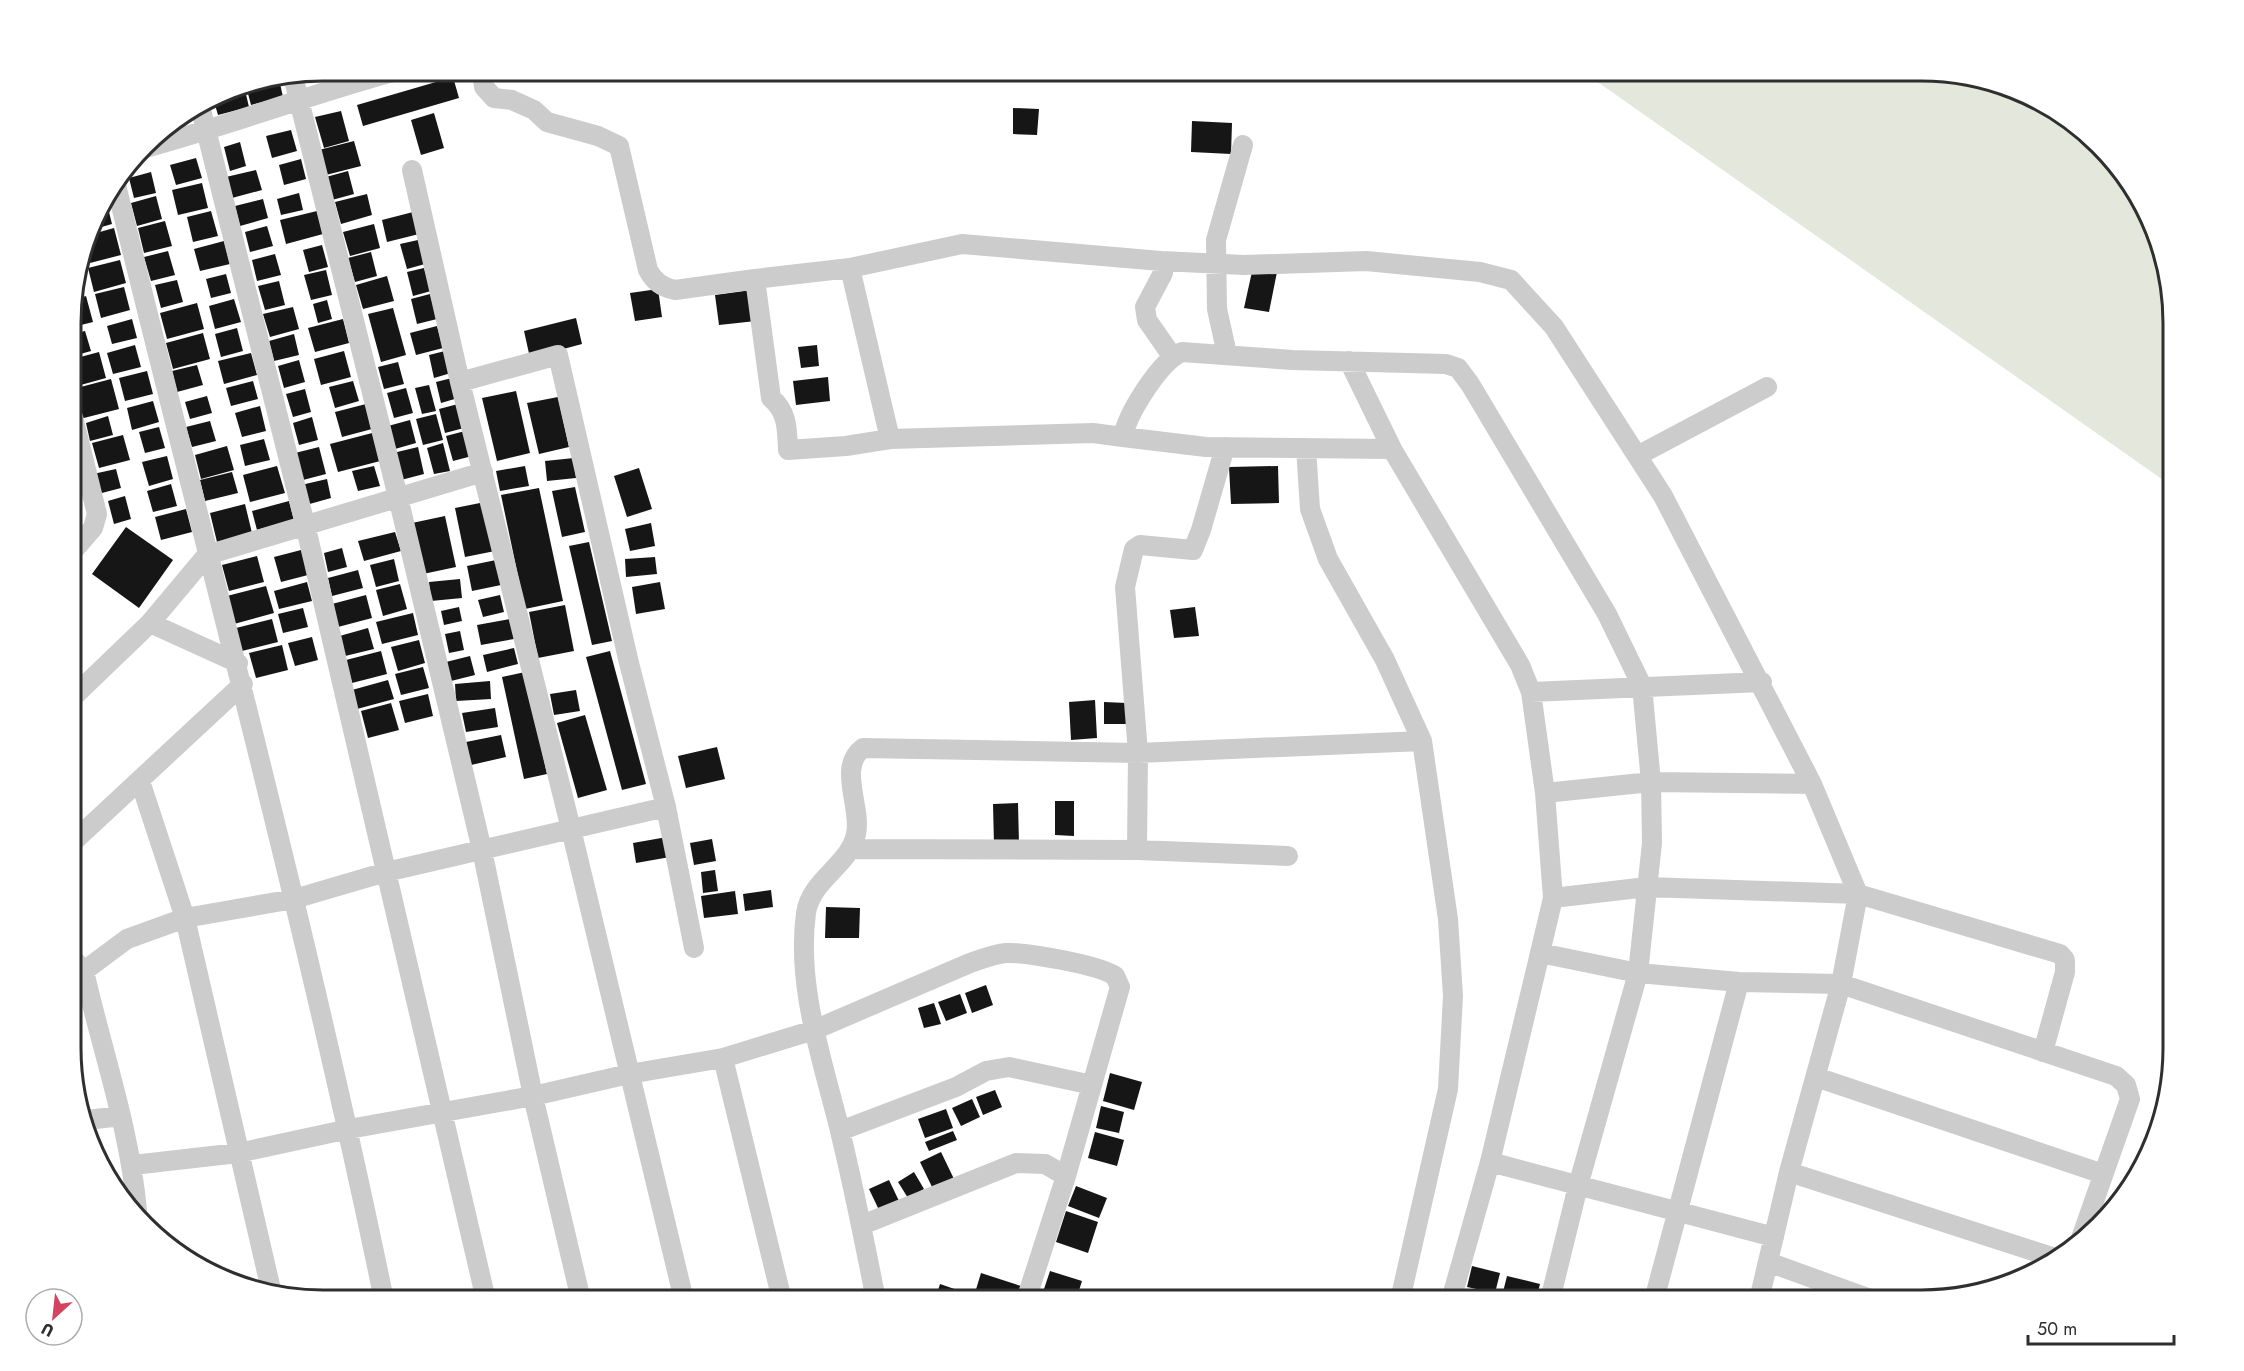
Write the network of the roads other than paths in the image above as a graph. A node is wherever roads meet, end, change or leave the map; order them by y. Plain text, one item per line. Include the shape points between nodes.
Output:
1 (359, 81) edge
2 (483, 81) edge
3 (294, 83) edge
4 (298, 99) junction
5 (202, 113) edge
6 (207, 132) junction
7 (160, 144) edge
8 (1243, 145) dead end
9 (412, 170) dead end
10 (118, 194) edge
11 (1161, 261) junction
12 (1217, 262) junction
13 (850, 268) junction
14 (755, 279) junction
15 (1227, 354) junction
16 (1172, 356) junction
17 (1349, 361) junction
18 (460, 382) junction
19 (1767, 387) dead end
20 (1123, 437) junction
21 (890, 439) junction
22 (1225, 447) junction
23 (1306, 448) junction
24 (81, 449) edge
25 (1392, 449) junction
26 (1639, 455) junction
27 (483, 472) junction
28 (399, 497) junction
29 (305, 524) junction
30 (81, 542) edge
31 (207, 555) junction
32 (150, 623) junction
33 (238, 663) junction
34 (1762, 682) junction
35 (243, 684) junction
36 (1642, 686) junction
37 (81, 689) edge
38 (1531, 692) junction
39 (1422, 741) junction
40 (1138, 753) junction
41 (140, 781) junction
42 (1651, 782) junction
43 (1812, 784) junction
44 (1545, 793) junction
45 (666, 807) junction
46 (572, 829) junction
47 (81, 835) edge
48 (851, 849) junction
49 (482, 850) junction
50 (1137, 850) junction
51 (1288, 856) dead end
52 (386, 872) junction
53 (1647, 887) junction
54 (1858, 894) junction
55 (1552, 897) junction
56 (294, 899) junction
57 (185, 918) junction
58 (694, 948) dead end
59 (1540, 953) junction
60 (81, 968) edge
61 (1638, 973) junction
62 (1739, 982) junction
63 (1840, 984) junction
64 (81, 987) edge
65 (814, 1030) junction
66 (2043, 1052) junction
67 (723, 1058) junction
68 (629, 1074) junction
69 (1816, 1077) junction
70 (1092, 1085) junction
71 (532, 1096) junction
72 (444, 1113) junction
73 (121, 1116) junction
74 (92, 1119) edge
75 (349, 1129) junction
76 (840, 1131) junction
77 (238, 1154) junction
78 (1490, 1162) junction
79 (133, 1165) junction
80 (1789, 1172) junction
81 (2103, 1174) junction
82 (1066, 1176) junction
83 (1578, 1186) junction
84 (136, 1202) edge
85 (1680, 1210) junction
86 (862, 1225) junction
87 (2085, 1226) edge
88 (1774, 1237) junction
89 (2046, 1255) edge
90 (1768, 1262) junction
91 (270, 1284) edge
92 (382, 1290) edge
93 (484, 1290) edge
94 (579, 1290) edge
95 (682, 1290) edge
96 (780, 1290) edge
97 (874, 1290) edge
98 (1029, 1290) edge
99 (1402, 1290) edge
100 (1454, 1290) edge
101 (1552, 1290) edge
102 (1657, 1290) edge
103 (1761, 1290) edge
104 (1845, 1290) edge

1 - 4 street
2 - 14 street via 494,98 512,100 534,110 547,122 619,146 648,270 654,280 675,290
3 - 4 street
4 - 6 street
4 - 28 street
5 - 6 street
6 - 7 street
6 - 29 street
8 - 12 street via 1216,240
9 - 18 street
10 - 31 street
11 - 12 street
11 - 13 street via 962,244
11 - 16 street via 1163,273 1146,307 1147,320
12 - 15 street via 1217,309
12 - 26 street via 1244,265 1366,261 1480,272 1511,280 1554,327
13 - 14 street
13 - 21 street
14 - 21 street via 771,398 785,418 788,450
15 - 16 street via 1182,352
15 - 17 street
16 - 20 street via 1125,425
17 - 25 street
17 - 36 street via 1446,364 1463,373 1607,614
18 - 27 street
18 - 45 street via 558,355
19 - 26 street
20 - 21 street via 1093,433
20 - 22 street
22 - 23 street
22 - 40 street via 1193,550 1140,545 1132,556 1125,587
23 - 25 street
23 - 39 street via 1310,509 1328,559 1386,660
24 - 30 street via 97,514 93,528
25 - 38 street via 1520,665
26 - 34 street
27 - 28 street
27 - 46 street
28 - 29 street
28 - 49 street
29 - 31 street
29 - 52 street
31 - 32 street
31 - 33 street
32 - 33 street
32 - 37 street
33 - 35 street
34 - 36 street
34 - 43 street
35 - 41 street
35 - 56 street
36 - 38 street
36 - 42 street
38 - 44 street
39 - 40 street
39 - 99 street via 1448,919 1453,996 1448,1089
40 - 48 street via 863,748 851,763 857,822
40 - 50 street
41 - 47 street
41 - 57 street
42 - 43 street
42 - 44 street
42 - 53 street via 1652,843
43 - 54 street
44 - 55 street
45 - 46 street
45 - 58 street
46 - 49 street
46 - 68 street
48 - 50 street
48 - 65 street via 819,884 807,910 804,966
49 - 52 street
49 - 71 street
50 - 51 street
52 - 56 street
52 - 72 street
53 - 54 street
53 - 55 street
53 - 61 street
54 - 63 street
54 - 66 street via 2060,954 2065,960 2065,972
55 - 59 street
56 - 57 street
56 - 75 street
57 - 60 street via 127,939
57 - 77 street
59 - 61 street
59 - 78 street
61 - 62 street
61 - 83 street
62 - 63 street
62 - 85 street
63 - 66 street
63 - 69 street
64 - 73 street
65 - 67 street
65 - 70 street via 993,956 1020,954 1088,966 1112,974 1120,987
65 - 76 street
66 - 81 street via 2116,1076 2129,1090 2130,1099
67 - 68 street
67 - 96 street
68 - 71 street
68 - 95 street
69 - 80 street
69 - 81 street
70 - 76 street via 1009,1067 986,1071 956,1087
70 - 82 street
71 - 72 street
71 - 94 street
72 - 75 street
72 - 93 street
73 - 74 street
73 - 79 street
75 - 77 street
75 - 92 street
76 - 86 street
77 - 79 street
77 - 91 street
78 - 83 street
78 - 100 street
79 - 84 street
80 - 88 street
80 - 89 street
81 - 87 street
82 - 86 street via 1045,1164 1016,1163
82 - 98 street
83 - 85 street
83 - 101 street
85 - 88 street
85 - 102 street
86 - 97 street
88 - 90 street
90 - 103 street
90 - 104 street

